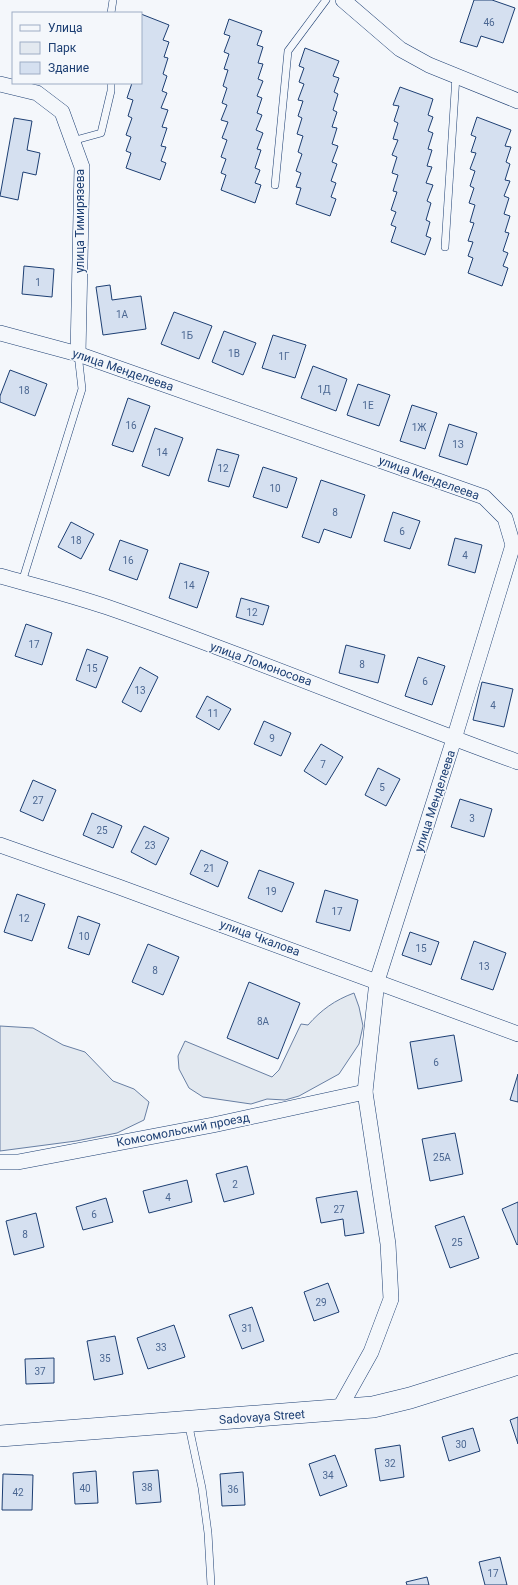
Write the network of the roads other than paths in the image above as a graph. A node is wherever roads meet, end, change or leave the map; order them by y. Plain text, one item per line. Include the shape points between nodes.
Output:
1 (113, 0) edge
2 (326, 0) edge
3 (343, 0) edge
4 (111, 12) edge
5 (456, 76) junction
6 (0, 84) edge
7 (111, 84) edge
8 (518, 101) edge
9 (72, 141) junction
10 (275, 185) dead end
11 (446, 247) dead end
12 (0, 333) edge
13 (78, 354) junction
14 (0, 576) edge
15 (22, 582) junction
16 (454, 739) junction
17 (518, 762) edge
18 (0, 845) edge
19 (377, 981) junction
20 (518, 1034) edge
21 (365, 1092) junction
22 (0, 1162) edge
23 (518, 1364) edge
24 (338, 1411) junction
25 (188, 1422) junction
26 (0, 1436) edge
27 (211, 1585) edge

1 - 4 lane
2 - 10 lane via 288,51
3 - 5 street via 400,49 429,66
5 - 8 street
5 - 11 lane
6 - 9 street, улица Тимирязева via 37,93 62,112
7 - 9 lane via 101,133
9 - 13 street, улица Тимирязева via 82,167
12 - 13 street, улица Менделеева
13 - 15 lane via 82,389
13 - 16 street, улица Менделеева via 484,497 505,518 513,545
14 - 15 street, улица Ломоносова
15 - 16 street, улица Ломоносова via 106,607 296,676
16 - 17 street, улица Ломоносова
16 - 19 street, улица Менделеева
18 - 19 street, улица Чкалова
19 - 20 street, улица Чкалова
19 - 21 street, улица Менделеева
21 - 22 street, Комсомольский проезд via 213,1125 18,1162
21 - 24 street, улица Менделеева via 388,1244 391,1299 371,1352
23 - 24 street, Sadovaya Street via 410,1398 373,1407
24 - 25 street, Sadovaya Street
25 - 26 street, Sadovaya Street
25 - 27 lane via 202,1488

